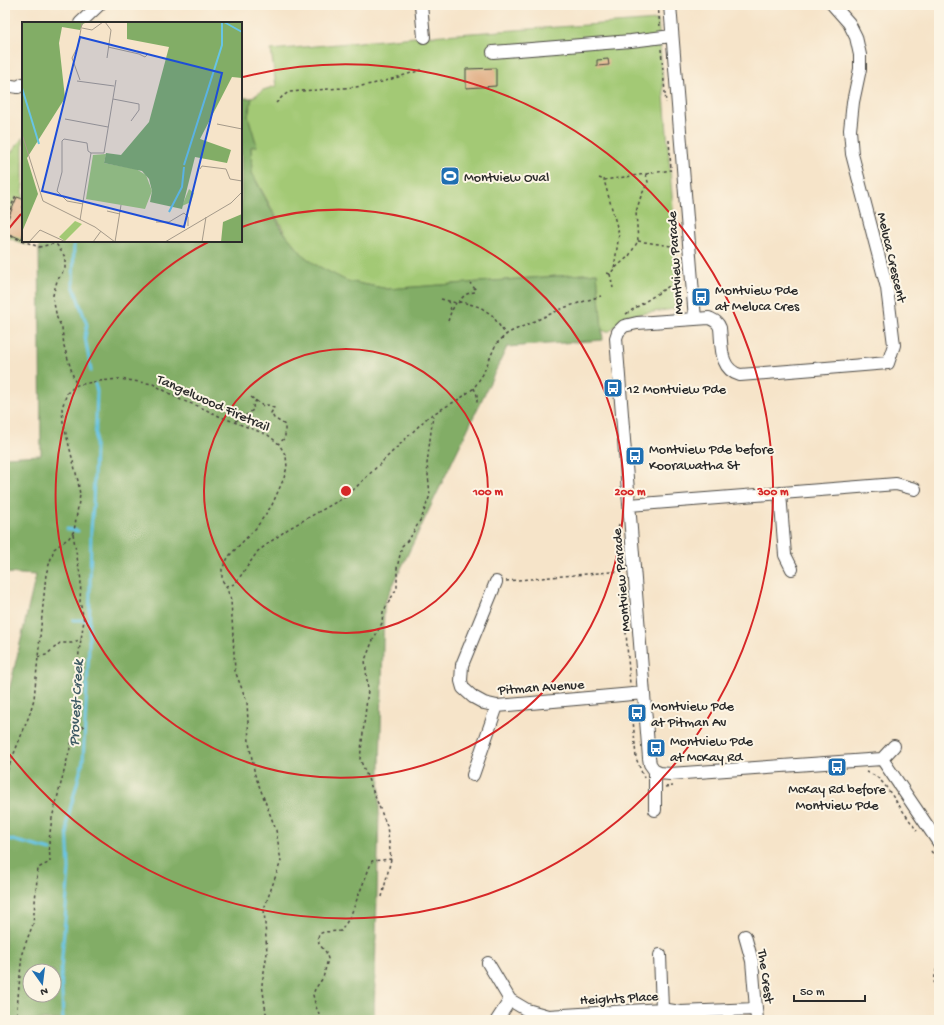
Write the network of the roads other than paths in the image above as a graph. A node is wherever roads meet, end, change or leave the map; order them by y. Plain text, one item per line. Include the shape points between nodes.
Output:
1 (99, 5) edge
2 (421, 5) edge
3 (670, 5) edge
4 (834, 5) edge
5 (81, 22) edge
6 (424, 37) dead end
7 (666, 37) junction
8 (492, 52) dead end
9 (22, 84) edge
10 (5, 85) edge
11 (695, 319) junction
12 (914, 489) dead end
13 (780, 493) junction
14 (629, 504) junction
15 (792, 569) dead end
16 (496, 582) road end
17 (644, 693) junction
18 (497, 706) junction
19 (894, 746) dead end
20 (882, 759) junction
21 (656, 771) junction
22 (473, 775) dead end
23 (655, 810) dead end
24 (933, 844) edge
25 (745, 936) dead end
26 (660, 954) dead end
27 (488, 963) dead end
28 (510, 1000) junction
29 (662, 1009) junction
30 (757, 1014) edge
31 (497, 1020) edge

1 - 5 street
2 - 6 street
3 - 7 street, Montview Parade
4 - 11 street, Meluca Crescent via 849,23 856,37 860,55 850,130 852,154 887,288 894,345 888,363 740,375 725,365 718,324 709,318
7 - 8 street
7 - 11 street, Montview Parade
9 - 10 street
11 - 14 street, Montview Parade via 637,323 624,326 618,332 616,338
12 - 13 street via 896,484
13 - 14 street
13 - 15 street via 785,555
14 - 17 street, Montview Parade
16 - 18 street, Pitman Avenue via 462,665 460,681 472,697
17 - 18 street, Pitman Avenue
17 - 21 street, Montview Parade via 649,758
18 - 22 street
19 - 20 street
20 - 21 street via 670,774
20 - 24 street
21 - 23 street, Montview Parade
25 - 30 street, The Crest via 752,961
26 - 29 street
27 - 28 street
28 - 29 street, Heights Place via 528,1010 548,1016
28 - 31 street
29 - 30 street, Heights Place via 680,1012

